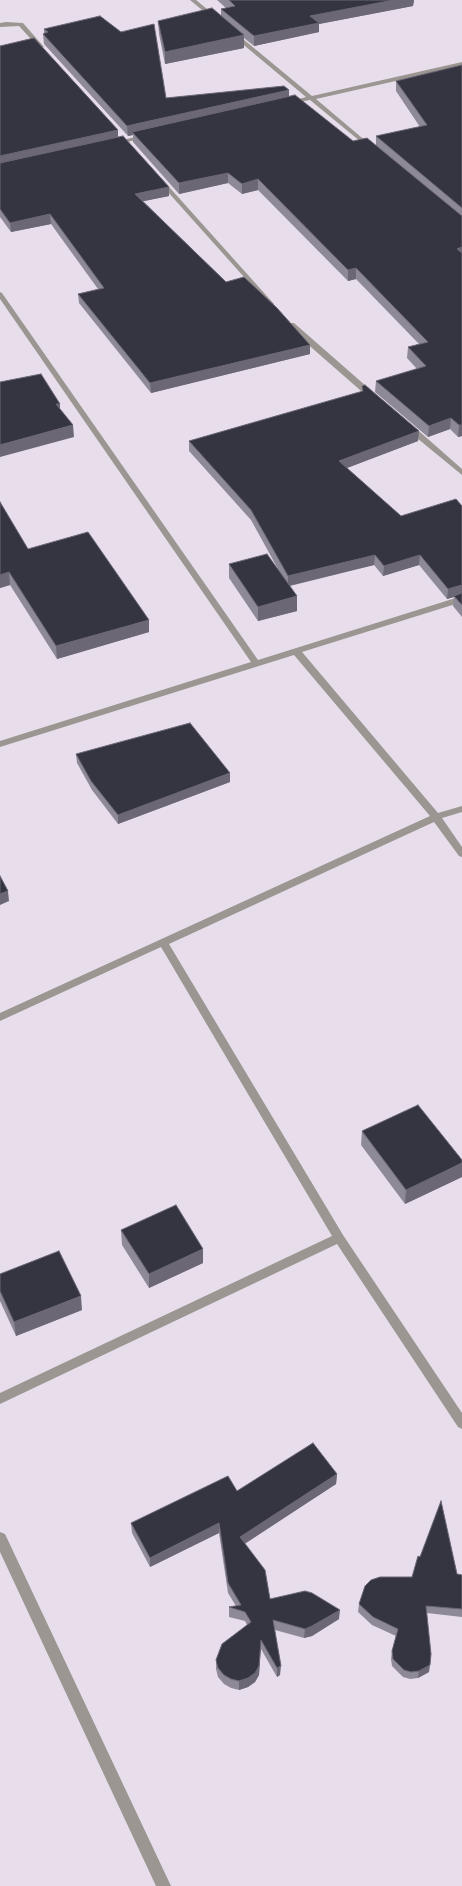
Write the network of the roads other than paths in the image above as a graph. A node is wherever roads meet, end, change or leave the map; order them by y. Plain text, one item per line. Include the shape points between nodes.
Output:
1 (194, 0) edge
2 (0, 25) edge
3 (223, 25) edge
4 (229, 30) edge
5 (47, 54) edge
6 (462, 64) edge
7 (312, 98) junction
8 (280, 106) edge
9 (156, 134) edge
10 (120, 135) edge
11 (125, 141) junction
12 (109, 144) edge
13 (130, 147) edge
14 (378, 154) edge
15 (156, 176) edge
16 (0, 294) edge
17 (276, 309) edge
18 (286, 321) edge
19 (380, 402) edge
20 (403, 422) edge
21 (462, 473) edge
22 (462, 599) edge
23 (296, 651) junction
24 (256, 663) junction
25 (0, 744) edge
26 (462, 809) edge
27 (436, 816) junction
28 (462, 854) edge
29 (163, 942) junction
30 (0, 1017) edge
31 (339, 1238) junction
32 (0, 1399) edge
33 (462, 1423) edge
34 (0, 1538) edge
35 (164, 1886) edge

1 - 3 street
2 - 5 street via 21,24
4 - 7 street
6 - 7 street
7 - 8 street
7 - 14 street
9 - 11 street
10 - 11 street
11 - 12 street
11 - 13 street
15 - 17 street
16 - 24 street
18 - 19 street
20 - 21 street
22 - 23 street
23 - 24 street
23 - 27 street
24 - 25 street
26 - 27 street
27 - 28 street
27 - 29 street
29 - 30 street
29 - 31 street
31 - 32 street
31 - 33 street
34 - 35 street

